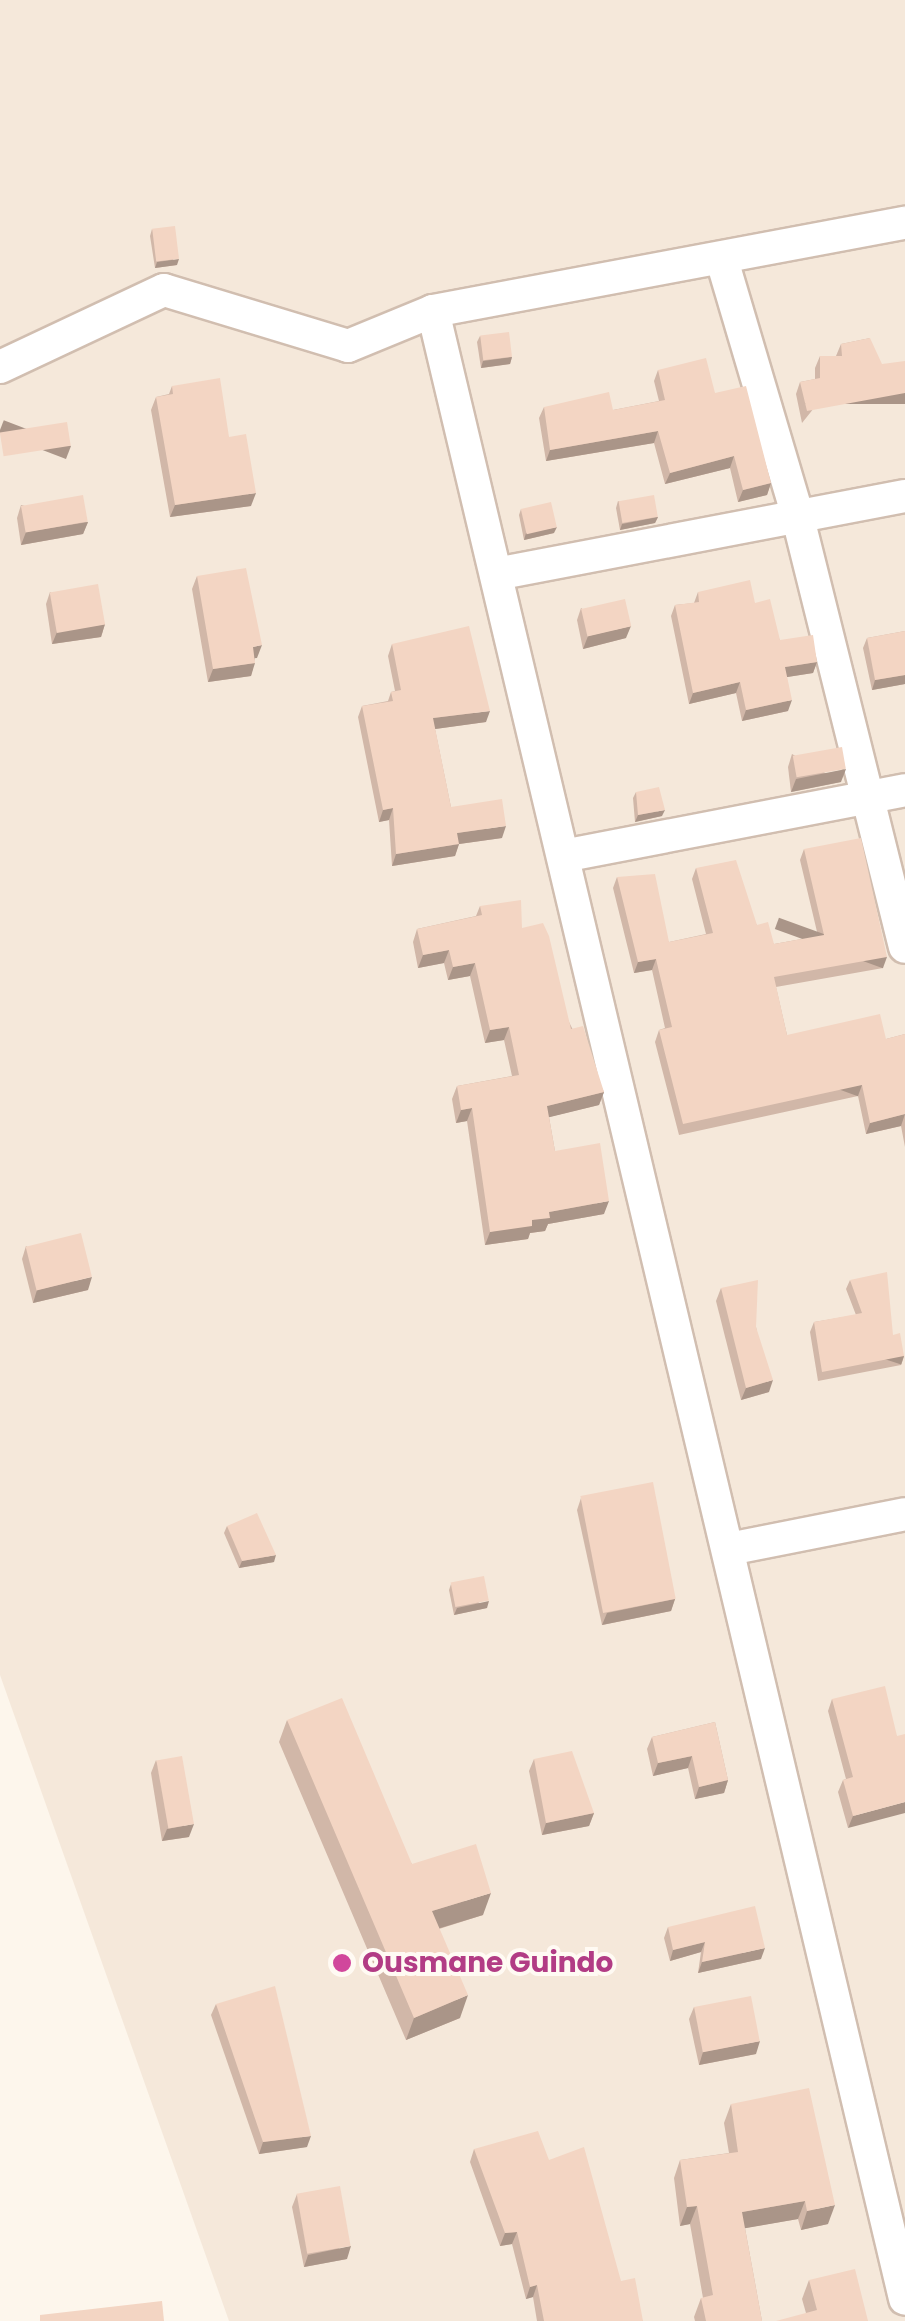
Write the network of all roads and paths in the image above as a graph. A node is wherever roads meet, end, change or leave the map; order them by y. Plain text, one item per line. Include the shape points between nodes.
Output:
1 (905, 223) edge
2 (722, 260) junction
3 (434, 311) junction
4 (0, 367) edge
5 (905, 496) edge
6 (796, 514) junction
7 (496, 574) junction
8 (905, 790) edge
9 (871, 797) junction
10 (563, 856) junction
11 (905, 947) edge
12 (905, 1514) edge
13 (728, 1548) junction
14 (905, 2299) edge

1 - 2 street
2 - 3 street
2 - 6 street
3 - 4 street via 348,346 164,290
3 - 7 street
5 - 6 street
6 - 7 street
6 - 9 street
7 - 10 street
8 - 9 street
9 - 10 street
9 - 11 street
10 - 13 street
12 - 13 street
13 - 14 street

